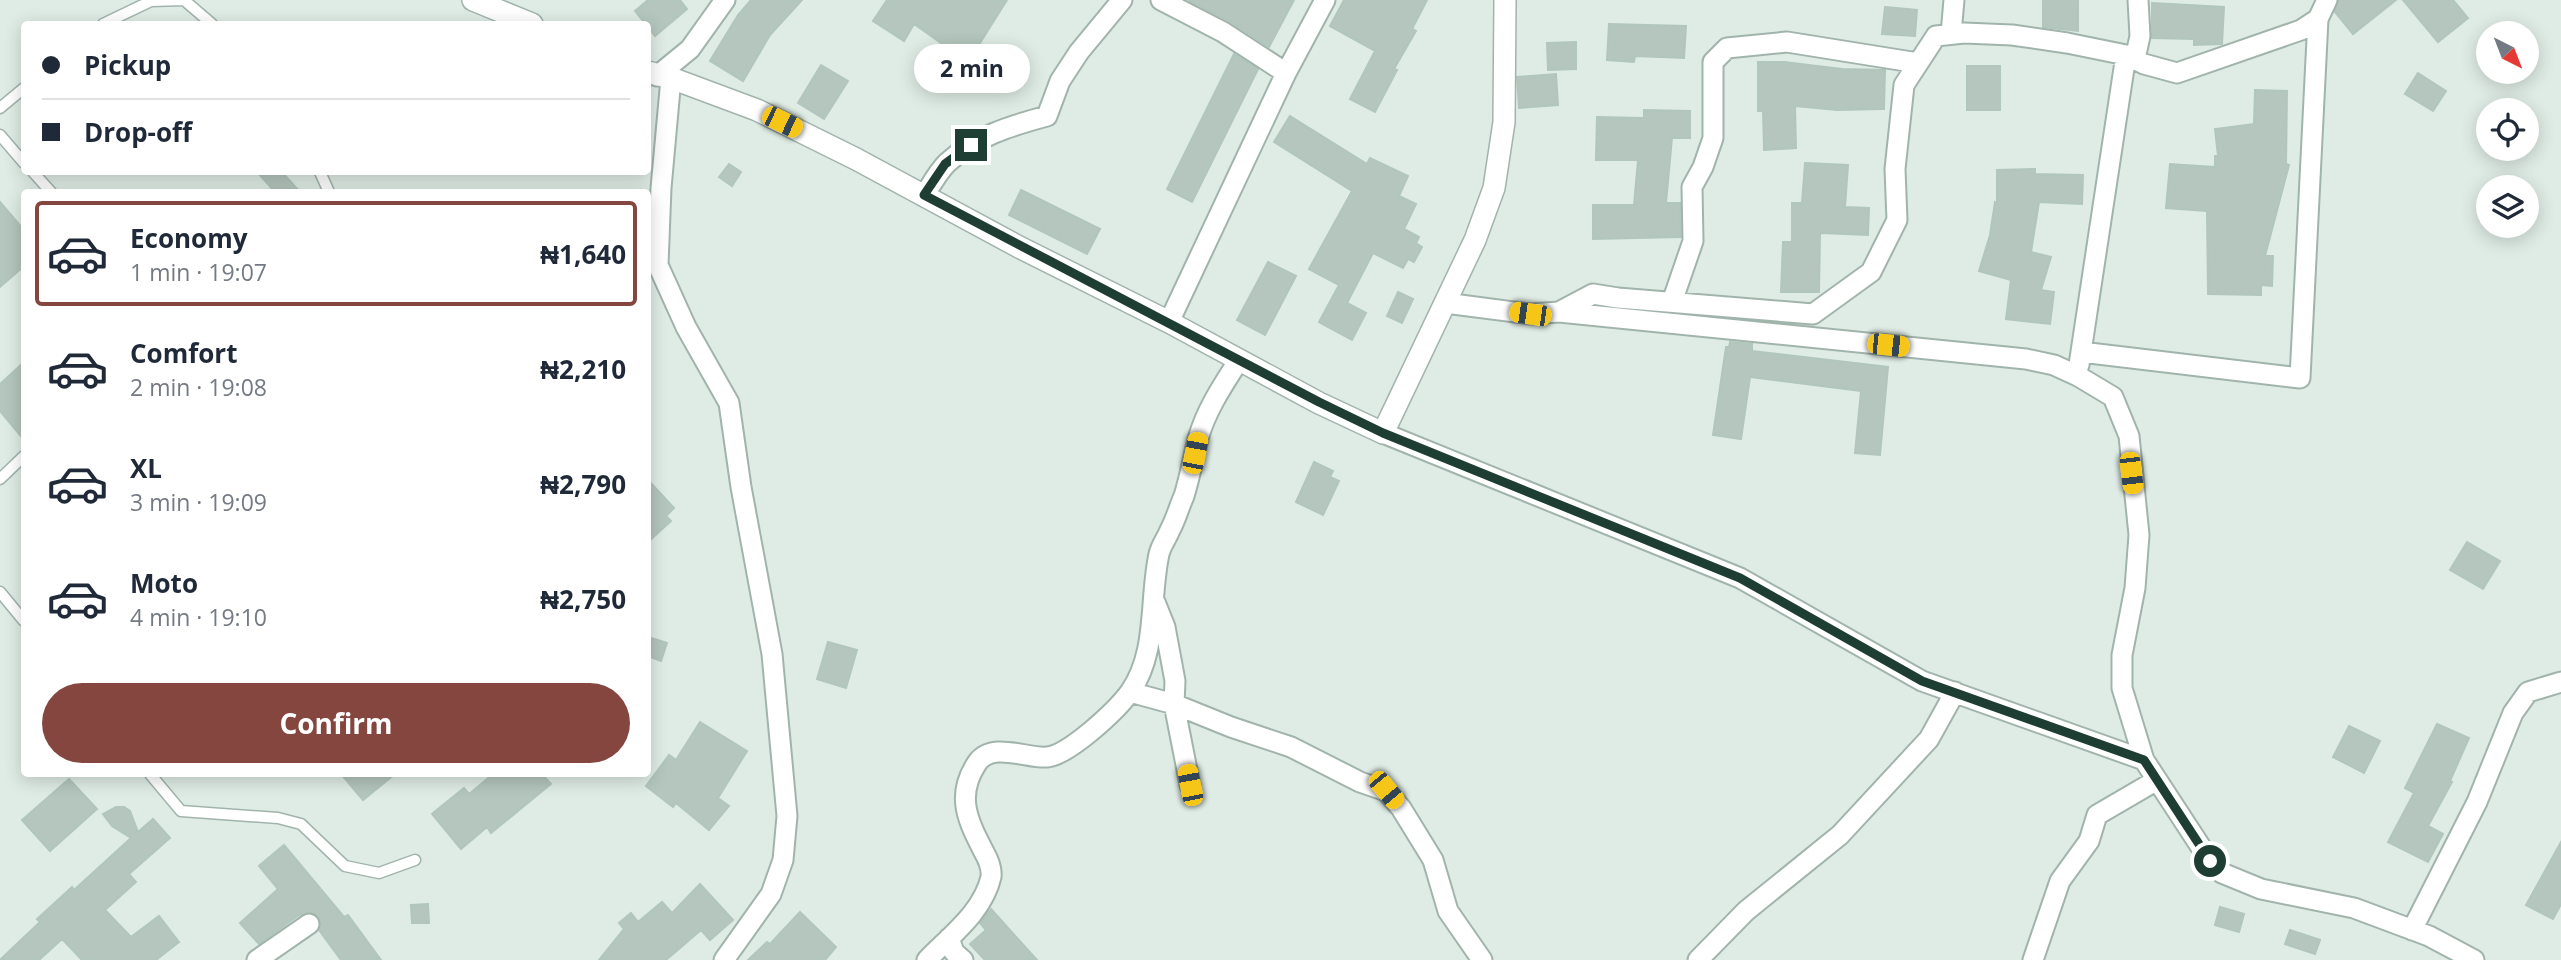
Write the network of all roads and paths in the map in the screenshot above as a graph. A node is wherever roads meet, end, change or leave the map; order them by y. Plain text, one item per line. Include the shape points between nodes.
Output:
1 (473, 0) edge
2 (724, 0) edge
3 (1122, 0) edge
4 (1161, 0) edge
5 (1325, 0) edge
6 (1505, 0) edge
7 (1954, 0) edge
8 (2138, 0) edge
9 (2327, 0) edge
10 (2318, 19) junction
11 (109, 21) edge
12 (208, 21) edge
13 (525, 21) edge
14 (1951, 34) junction
15 (2131, 57) junction
16 (1918, 63) junction
17 (1286, 73) junction
18 (658, 75) edge
19 (21, 91) edge
20 (0, 108) edge
21 (0, 135) edge
22 (21, 160) edge
23 (36, 175) edge
24 (48, 189) edge
25 (924, 195) junction
26 (1672, 302) junction
27 (1445, 303) junction
28 (1559, 312) junction
29 (1169, 322) junction
30 (2081, 352) junction
31 (1239, 360) junction
32 (2078, 376) junction
33 (1383, 433) junction
34 (21, 459) edge
35 (0, 479) edge
36 (0, 592) edge
37 (1153, 598) junction
38 (21, 617) edge
39 (2561, 682) edge
40 (1130, 692) junction
41 (1955, 692) junction
42 (1174, 704) junction
43 (2144, 760) junction
44 (153, 777) edge
45 (2157, 780) junction
46 (1190, 785) dead end
47 (415, 860) dead end
48 (309, 924) dead end
49 (2412, 930) junction
50 (946, 953) edge
51 (257, 960) edge
52 (724, 960) edge
53 (1482, 960) edge
54 (1698, 960) edge
55 (2033, 960) edge
56 (2474, 960) edge

1 - 13 street
2 - 18 street via 690,49
3 - 25 street via 1060,81 1047,117 1002,128 971,145 945,164
4 - 17 street via 1223,32
5 - 17 street
6 - 27 street via 1504,122 1494,188
7 - 14 street
8 - 15 street via 2140,36
9 - 10 street
10 - 15 street via 2301,30 2177,73
10 - 30 street via 2300,378
11 - 12 lane via 151,1 184,0
14 - 15 street via 2012,35
14 - 16 street via 1936,36
15 - 30 street
16 - 26 street via 1904,85 1895,169 1897,220 1871,272 1813,314
16 - 26 street via 1787,42 1727,48 1713,62 1713,138 1692,187 1693,241
17 - 29 street
18 - 25 street via 757,110
18 - 52 street via 658,265 686,327 729,402 772,654 787,816 783,860 771,894
19 - 20 lane
21 - 22 lane
23 - 24 lane
25 - 29 street
26 - 28 street via 1593,293
27 - 28 street via 1530,314
27 - 33 street
28 - 32 street via 2026,359
29 - 31 street
30 - 32 street
31 - 33 street
31 - 37 street via 1217,393 1198,438 1185,492 1160,550
32 - 43 street via 2113,397 2129,436 2139,535 2122,655 2122,688
33 - 41 street via 1740,578 1922,681
34 - 35 lane
36 - 38 lane
37 - 40 street via 1144,666
37 - 42 street via 1165,627 1175,681
39 - 49 street via 2528,692 2513,713 2477,802
40 - 42 street
40 - 50 street via 1075,743 1049,757 991,753 978,761 964,807 992,874 985,894
41 - 43 street
41 - 54 street via 1929,739 1840,835 1746,911
42 - 46 street
42 - 53 street via 1291,747 1386,790 1433,860 1448,911
43 - 45 street
44 - 47 lane via 181,811 278,817 301,824 345,866 379,873
45 - 49 street via 2221,873 2261,889 2354,908
45 - 55 street via 2097,815 2089,841 2060,881
48 - 51 street
49 - 56 street

